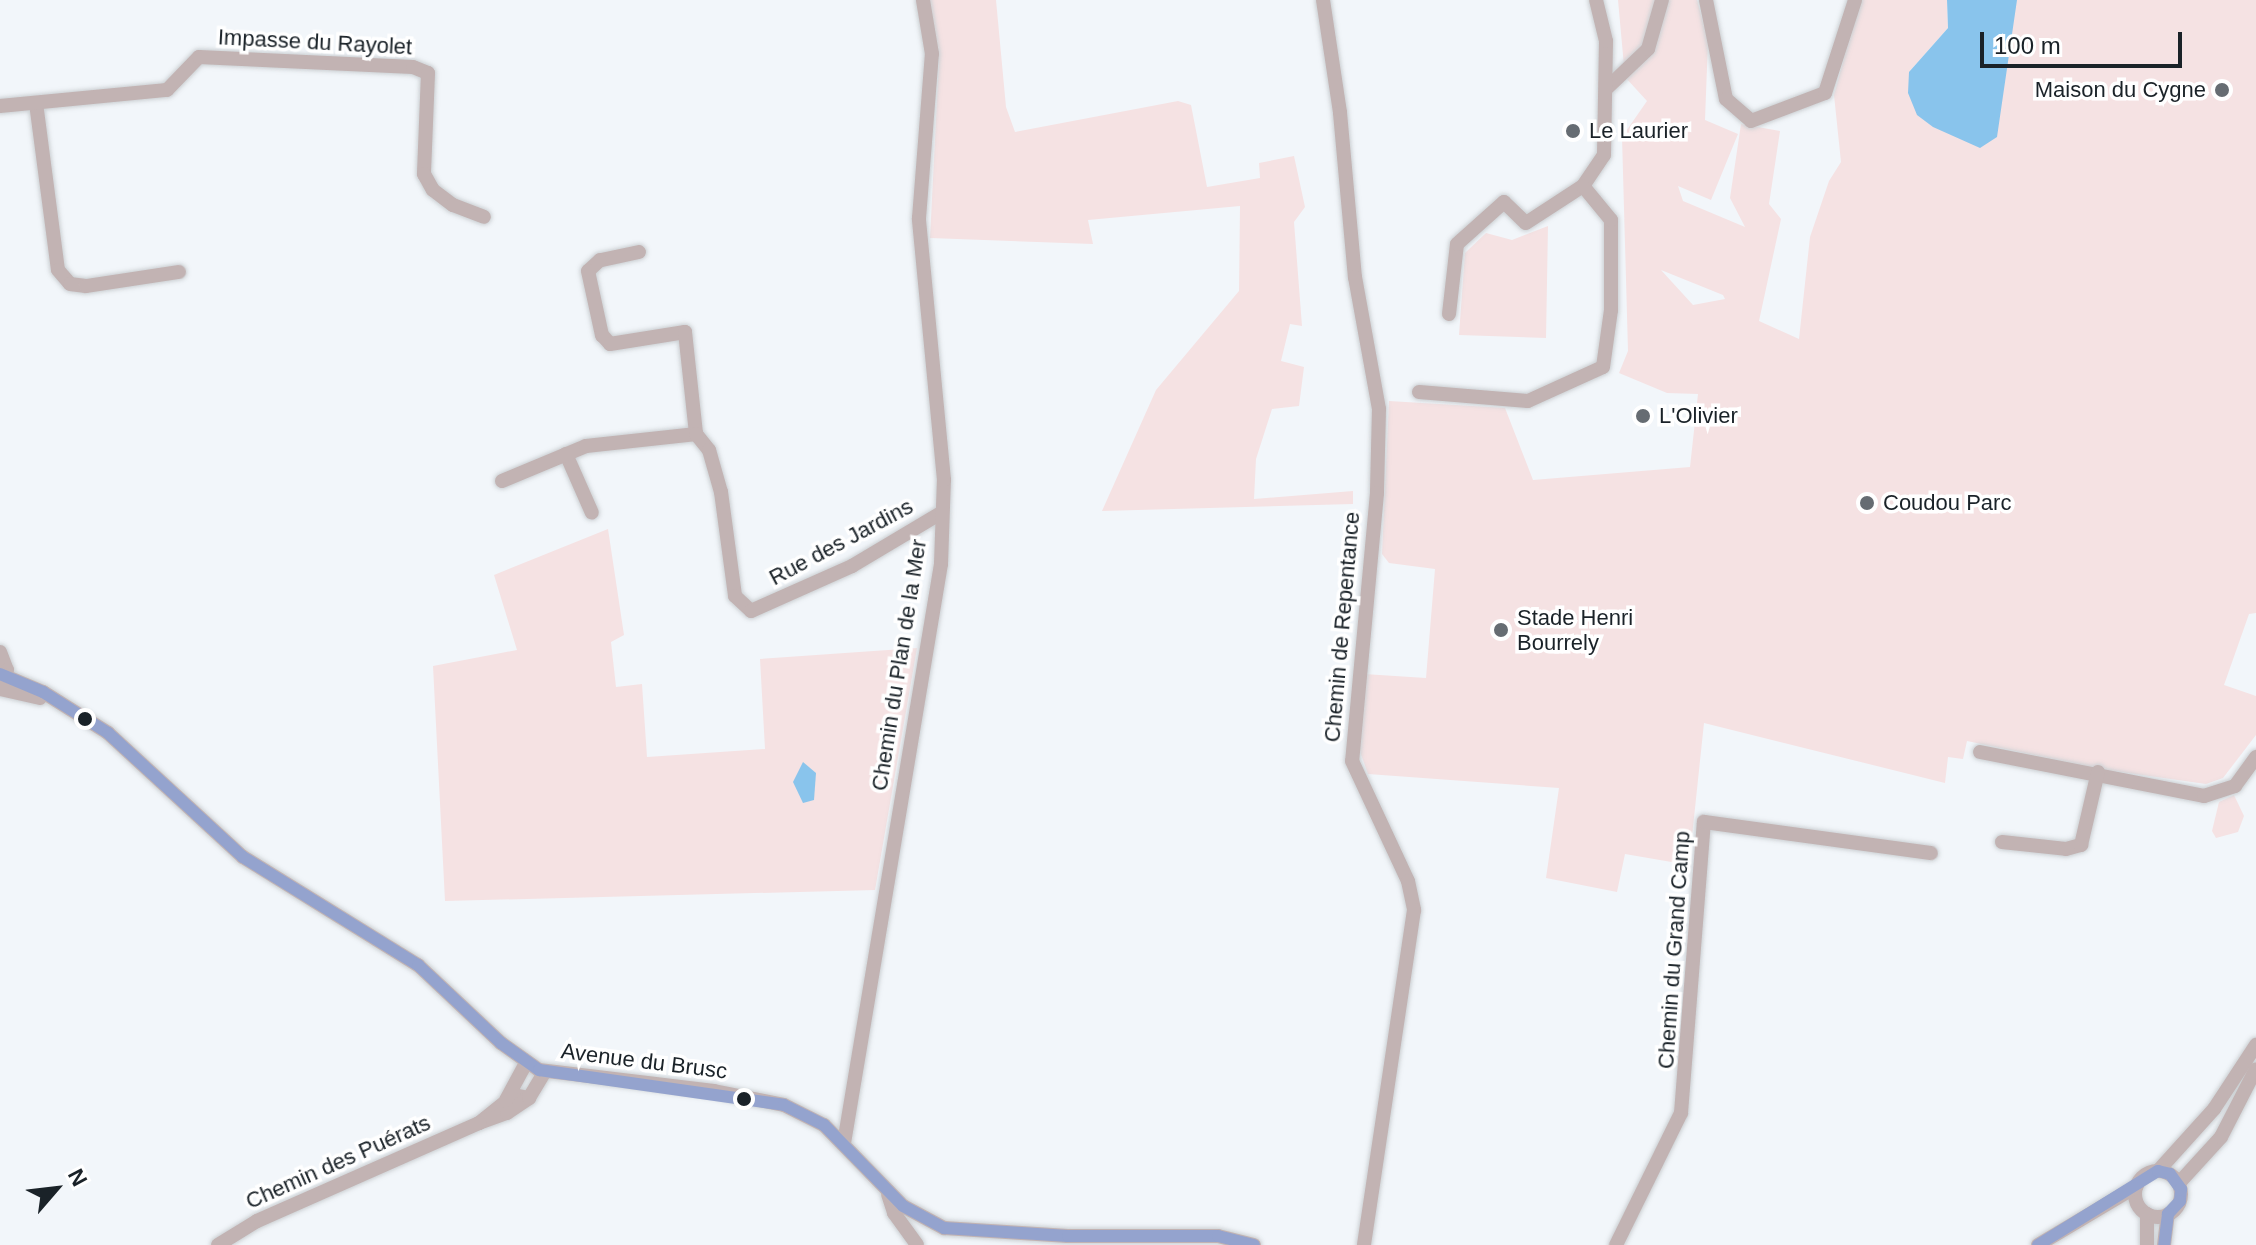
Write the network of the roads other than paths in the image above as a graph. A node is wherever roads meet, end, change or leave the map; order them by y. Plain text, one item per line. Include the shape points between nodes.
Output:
1 (923, 0) edge
2 (1323, 0) edge
3 (1596, 0) edge
4 (1662, 0) edge
5 (1706, 0) edge
6 (1855, 0) edge
7 (1606, 89) junction
8 (36, 103) junction
9 (0, 106) edge
10 (1583, 186) junction
11 (484, 217) dead end
12 (639, 252) dead end
13 (179, 272) dead end
14 (1449, 314) dead end
15 (1419, 392) dead end
16 (696, 434) junction
17 (566, 454) junction
18 (502, 481) dead end
19 (592, 513) dead end
20 (941, 513) junction
21 (0, 652) edge
22 (1, 679) edge
23 (1980, 752) dead end
24 (2256, 757) edge
25 (2098, 772) junction
26 (2002, 842) dead end
27 (1931, 853) dead end
28 (2256, 1045) edge
29 (526, 1063) junction
30 (2256, 1069) edge
31 (545, 1071) junction
32 (529, 1098) junction
33 (506, 1100) junction
34 (479, 1123) junction
35 (844, 1143) junction
36 (2158, 1171) junction
37 (2179, 1183) junction
38 (2137, 1186) junction
39 (888, 1194) junction
40 (2112, 1201) junction
41 (2143, 1210) junction
42 (2168, 1214) junction
43 (934, 1225) junction
44 (918, 1242) edge
45 (218, 1245) edge
46 (1254, 1245) edge
47 (1364, 1245) edge
48 (1616, 1245) edge
49 (2038, 1245) edge
50 (2147, 1245) edge
51 (2164, 1245) edge

1 - 20 street, Chemin du Plan de la Mer via 932,54 919,218 944,480
2 - 47 street, Chemin de Repentance via 1340,113 1353,262 1380,435 1352,761 1408,881 1414,910
3 - 7 street via 1606,41
4 - 7 street via 1648,49
5 - 6 street via 1726,99 1751,121 1825,93
7 - 10 street via 1604,155
8 - 9 street, Impasse du Rayolet
8 - 11 street, Impasse du Rayolet via 167,90 199,57 413,67 428,73 424,174 433,190 453,205
8 - 13 street via 58,270 70,284 86,286
10 - 14 street via 1526,223 1504,202 1457,244
10 - 15 street via 1611,220 1611,310 1603,367 1528,401
12 - 16 street via 600,260 588,271 602,335 610,344 685,332
16 - 17 street via 586,446
16 - 20 street, Rue des Jardins via 709,450 721,492 735,596 751,611 852,566
17 - 18 street
17 - 19 street
20 - 35 street, Chemin du Plan de la Mer via 941,564
21 - 22 street
22 - 29 street, Avenue du Brusc via 60,703 131,751 256,867 418,965
23 - 25 street
24 - 25 street via 2235,786 2214,795
25 - 26 street via 2077,848
27 - 48 street, Chemin du Grand Camp via 1704,822 1681,1113
28 - 36 street via 2214,1109
29 - 31 street, Avenue du Brusc
29 - 33 street, Chemin des Puérats
30 - 37 street via 2221,1137
31 - 32 street, Chemin des Puérats
31 - 35 street, Avenue du Brusc via 764,1100 805,1114
32 - 33 street via 523,1094
32 - 34 street, Chemin des Puérats
33 - 34 street, Chemin des Puérats
34 - 45 street, Chemin des Puérats via 257,1221
35 - 39 street, Avenue du Brusc
36 - 37 street
36 - 38 street via 2145,1175
37 - 42 street via 2180,1201
38 - 40 street
38 - 41 street
39 - 43 street, Avenue du Brusc
39 - 44 street via 894,1213
40 - 41 street
40 - 49 street
41 - 42 street
41 - 50 street
42 - 51 street
43 - 44 street via 917,1229
43 - 46 street, Avenue du Brusc via 1068,1236 1218,1236

